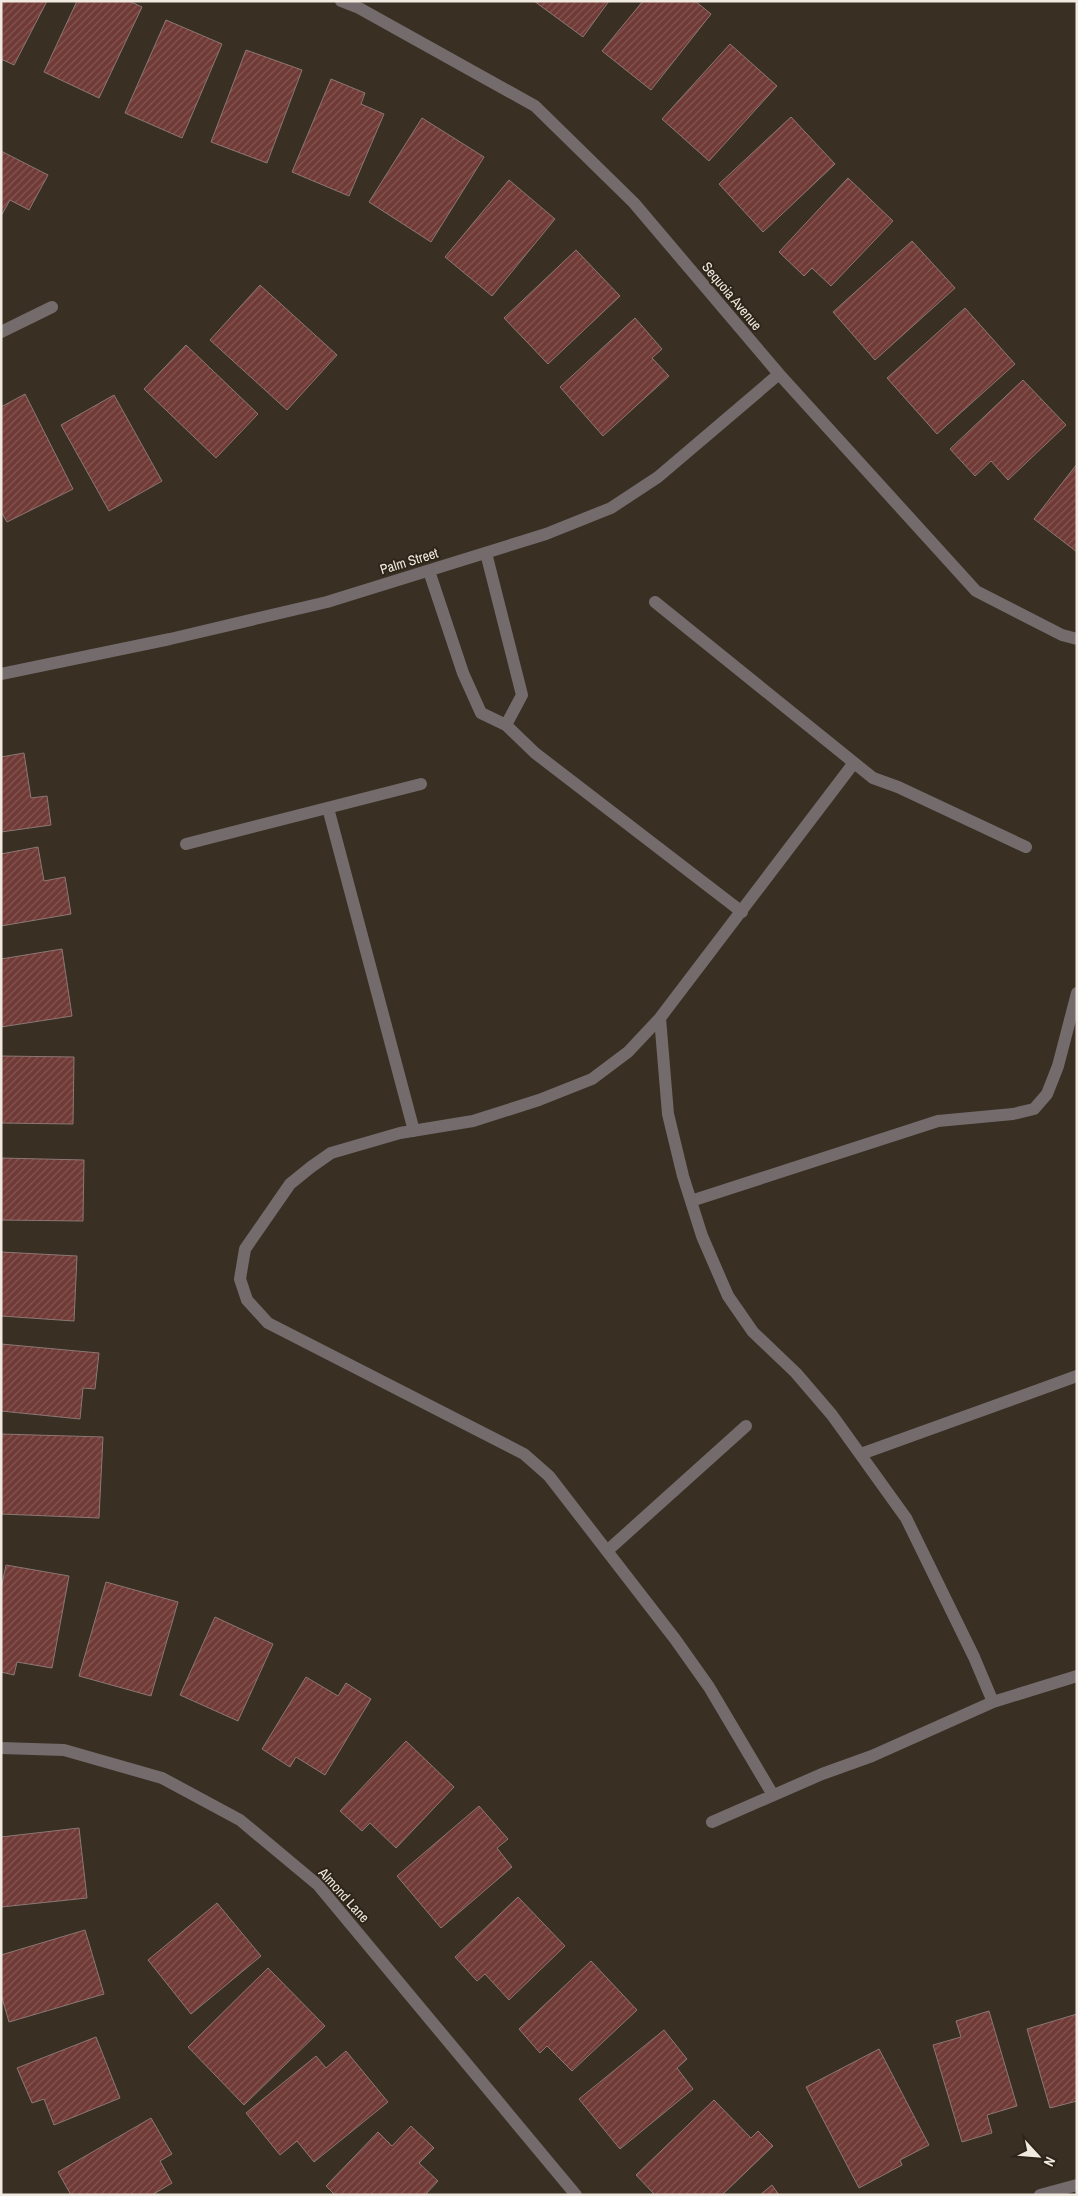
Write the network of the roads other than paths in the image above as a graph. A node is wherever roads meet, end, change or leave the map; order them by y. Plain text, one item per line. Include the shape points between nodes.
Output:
1 (341, 1) edge
2 (52, 306) dead end
3 (1, 332) edge
4 (778, 374) junction
5 (486, 553) junction
6 (429, 571) junction
7 (655, 602) dead end
8 (1077, 640) edge
9 (1, 674) edge
10 (506, 725) junction
11 (853, 764) junction
12 (421, 784) dead end
13 (328, 808) junction
14 (186, 844) dead end
15 (1026, 846) dead end
16 (742, 912) junction
17 (1077, 993) edge
18 (660, 1018) junction
19 (414, 1131) junction
20 (691, 1201) junction
21 (1077, 1376) edge
22 (746, 1426) dead end
23 (861, 1454) junction
24 (607, 1551) junction
25 (1077, 1676) edge
26 (993, 1702) junction
27 (1, 1748) edge
28 (773, 1795) junction
29 (712, 1822) dead end
30 (1077, 2185) edge
31 (576, 2195) edge
32 (1040, 2195) edge

1 - 4 street, Sequoia Avenue via 360,8 535,106 634,203
2 - 3 street
4 - 5 street, Palm Street via 658,477 610,508 546,534
4 - 8 street, Sequoia Avenue via 976,590
5 - 6 street, Palm Street
5 - 10 street via 522,695
6 - 9 street, Palm Street via 308,606
6 - 10 street via 463,673 481,713
7 - 11 street
10 - 16 street via 535,753
11 - 15 street via 873,778
11 - 16 street
12 - 13 street
13 - 14 street
13 - 19 street
16 - 18 street
17 - 20 street via 1058,1066 1047,1094 1034,1109 1013,1114 938,1120
18 - 19 street via 628,1052 592,1079 473,1121
18 - 20 street via 668,1114
19 - 24 street via 332,1152 290,1184 245,1249 240,1279 247,1300 268,1322 524,1454 549,1476
20 - 23 street via 728,1296 753,1332 796,1373
21 - 23 street
22 - 24 street
23 - 26 street via 910,1526
24 - 28 street via 703,1679
25 - 26 street
26 - 28 street via 872,1756
27 - 31 street, Almond Lane via 64,1750 162,1778 240,1820 318,1885
28 - 29 street
30 - 32 street

